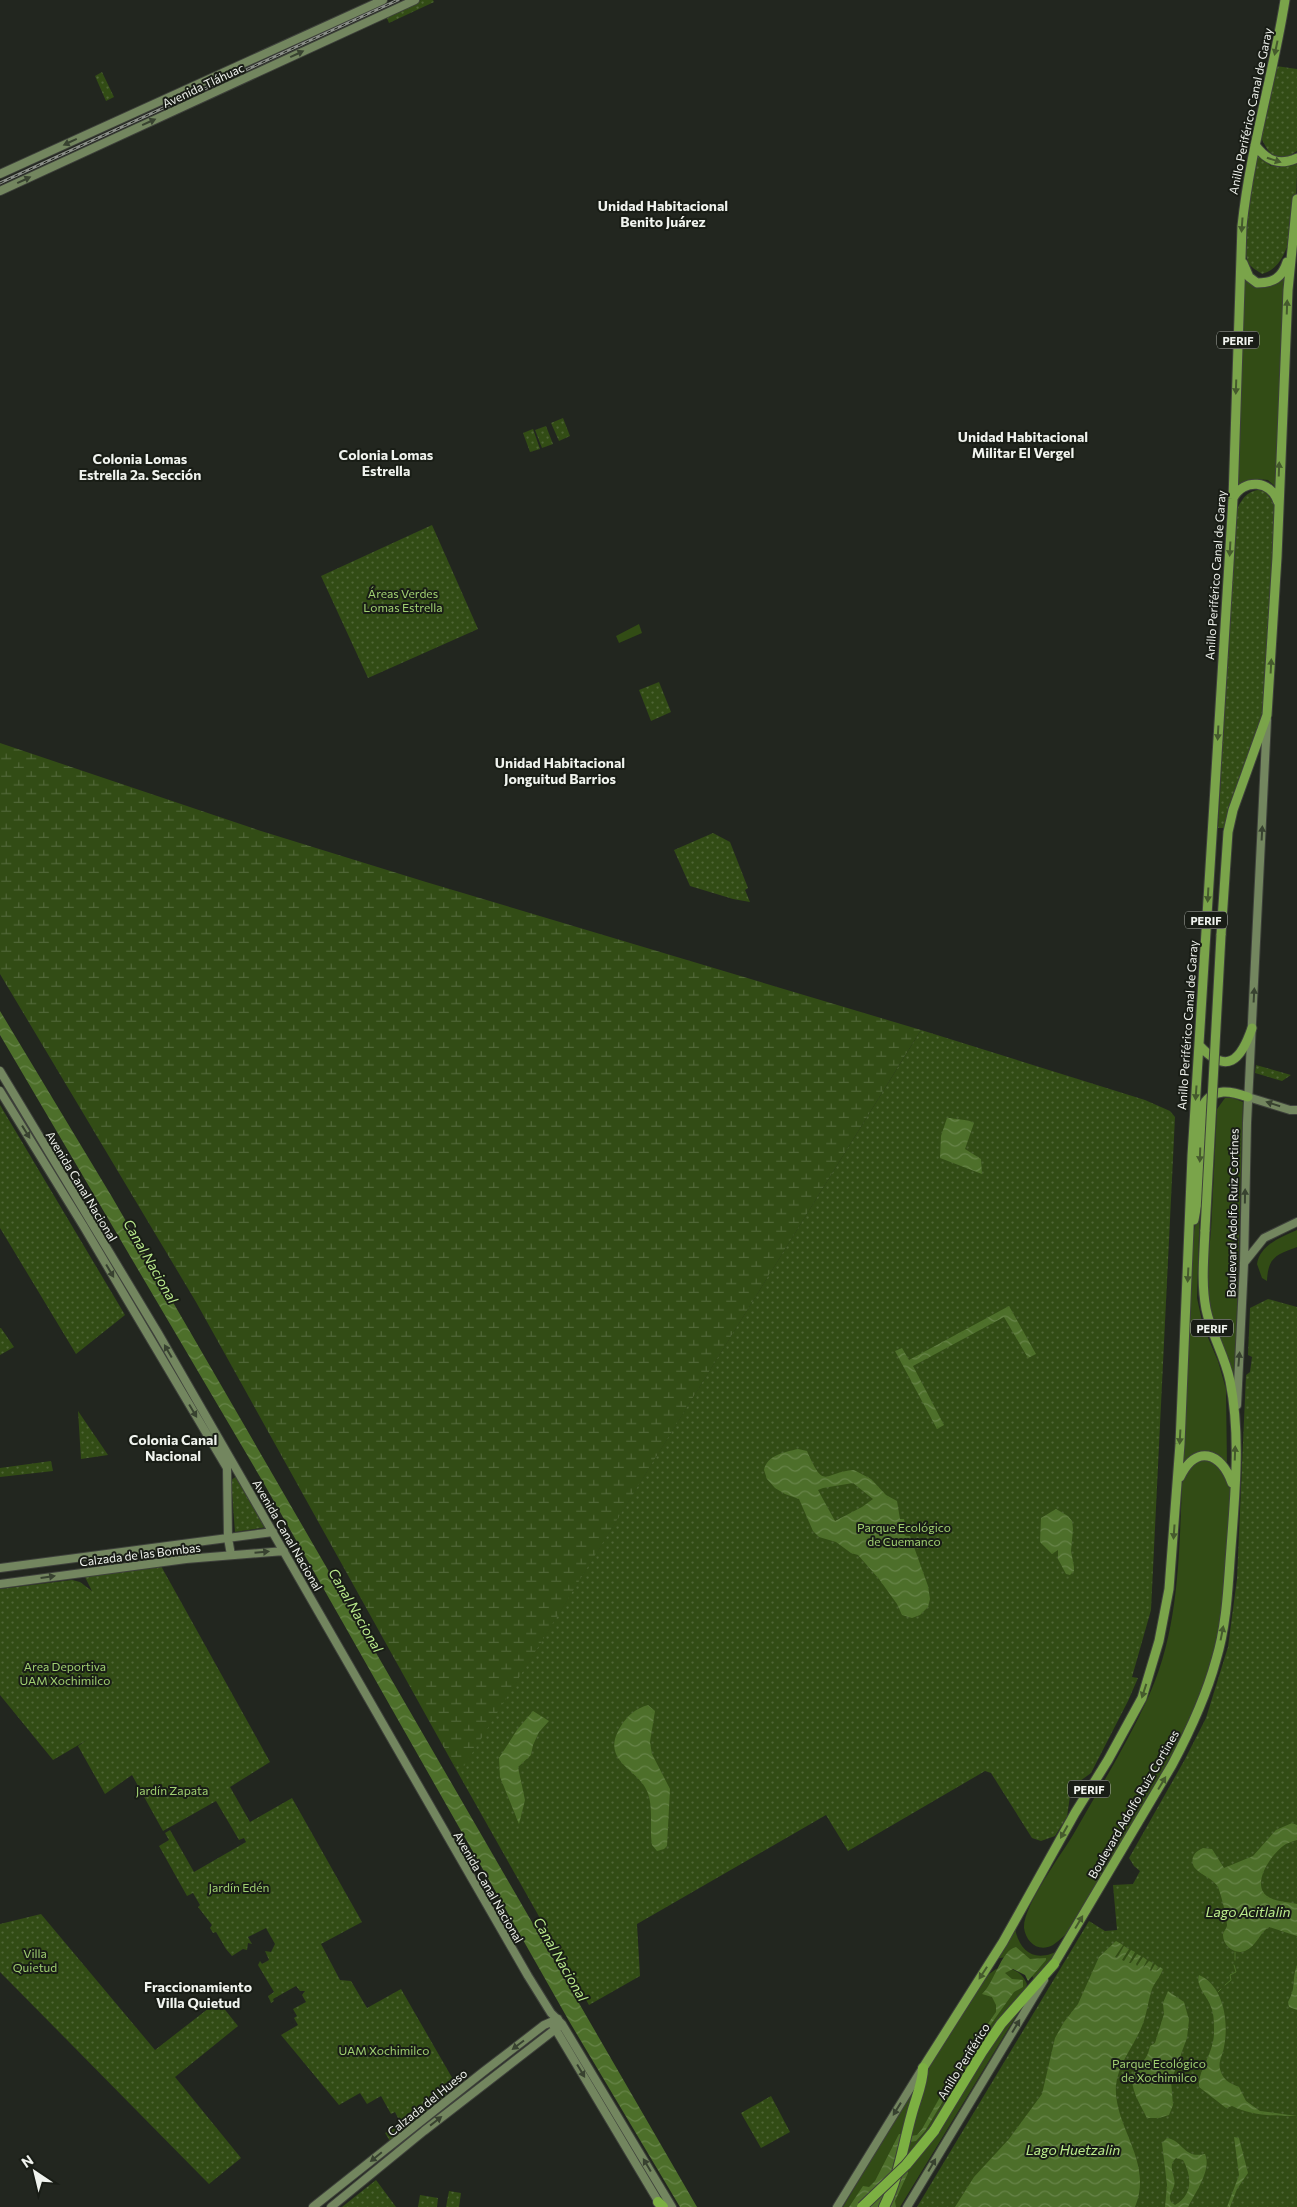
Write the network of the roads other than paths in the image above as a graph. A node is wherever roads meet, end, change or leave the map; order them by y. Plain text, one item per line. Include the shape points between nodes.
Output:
1 (383, 0) edge
2 (415, 0) edge
3 (1285, 0) edge
4 (1255, 146) junction
5 (1297, 158) edge
6 (0, 174) edge
7 (0, 191) edge
8 (1297, 198) edge
9 (1290, 251) junction
10 (1241, 253) junction
11 (1233, 499) junction
12 (1278, 508) junction
13 (1267, 715) junction
14 (1252, 1028) junction
15 (1199, 1045) junction
16 (0, 1071) edge
17 (0, 1091) edge
18 (1248, 1096) junction
19 (1297, 1110) edge
20 (1297, 1222) edge
21 (1189, 1252) junction
22 (1244, 1263) junction
23 (1236, 1425) junction
24 (1178, 1483) junction
25 (1234, 1488) junction
26 (273, 1532) junction
27 (228, 1538) junction
28 (284, 1551) junction
29 (231, 1555) junction
30 (0, 1568) edge
31 (0, 1584) edge
32 (1054, 1964) junction
33 (556, 2021) junction
34 (546, 2034) junction
35 (562, 2040) junction
36 (923, 2068) junction
37 (661, 2205) edge
38 (314, 2207) edge
39 (331, 2207) edge
40 (672, 2207) edge
41 (837, 2207) edge
42 (862, 2207) edge
43 (884, 2207) edge
44 (907, 2207) edge

1 -> 6 main road, Avenida Tláhuac
7 -> 2 main road, Avenida Tláhuac
3 -> 4 highway, Anillo Periférico Canal de Garay / PERIF
4 -> 5 highway via 1274,162
4 -> 10 highway, Anillo Periférico Canal de Garay / PERIF via 1246,188
8 - 9 highway, PERIF
9 - 10 highway via 1284,270 1276,280 1257,284 1244,269
12 -> 9 highway, PERIF
10 -> 11 highway, Anillo Periférico Canal de Garay / PERIF
11 - 12 highway via 1243,487 1259,484 1273,492
11 -> 15 highway, Anillo Periférico Canal de Garay / PERIF
13 -> 12 highway, PERIF
14 -> 13 main road, PERIF
13 - 23 highway, Boulevard Adolfo Ruiz Cortines / PERIF, bridge via 1228,832 1203,1267 1206,1311 1230,1380
14 - 15 highway via 1245,1048 1234,1059 1220,1061
14 - 18 main road, PERIF
15 -> 21 highway, Anillo Periférico Canal de Garay / PERIF
26 -> 16 main road, Avenida Canal Nacional
17 -> 27 main road, Avenida Canal Nacional via 227,1468
19 -> 18 main road
18 -> 21 highway via 1222,1091 1214,1094 1203,1106 1199,1192
22 -> 18 main road, Boulevard Adolfo Ruiz Cortines / PERIF
20 - 22 main road via 1264,1238
21 -> 24 highway, PERIF
23 -> 22 main road, Boulevard Adolfo Ruiz Cortines / PERIF
25 -> 23 highway, Boulevard Adolfo Ruiz Cortines / PERIF
24 - 25 highway via 1191,1461 1205,1456 1222,1463
24 -> 36 highway, PERIF via 1169,1589 1159,1642 1142,1698 1003,1942
32 -> 25 highway, Boulevard Adolfo Ruiz Cortines / PERIF via 1172,1765 1203,1702 1224,1628
26 - 27 main road, Calzada de las Bombas
26 - 28 main road, Avenida Canal Nacional
27 - 29 main road, Avenida Canal Nacional
27 - 30 main road, Calzada de las Bombas
29 -> 28 main road, Calzada de las Bombas
28 - 33 main road, Avenida Canal Nacional
31 -> 29 main road, Calzada de las Bombas
32 - 42 highway, Anillo Periférico, bridge via 1018,2004 982,2052 927,2141
44 -> 32 main road, Boulevard Adolfo Ruiz Cortines / PERIF
33 - 34 main road, Calzada del Hueso
33 - 35 main road, Avenida Canal Nacional
33 -> 38 main road, Calzada del Hueso via 474,2079
40 -> 33 main road, Avenida Canal Nacional
34 - 35 main road via 554,2034
39 -> 34 main road, Calzada del Hueso
35 -> 37 main road, Avenida Canal Nacional
36 -> 41 main road, PERIF
36 - 43 highway, Anillo Periférico via 897,2176

